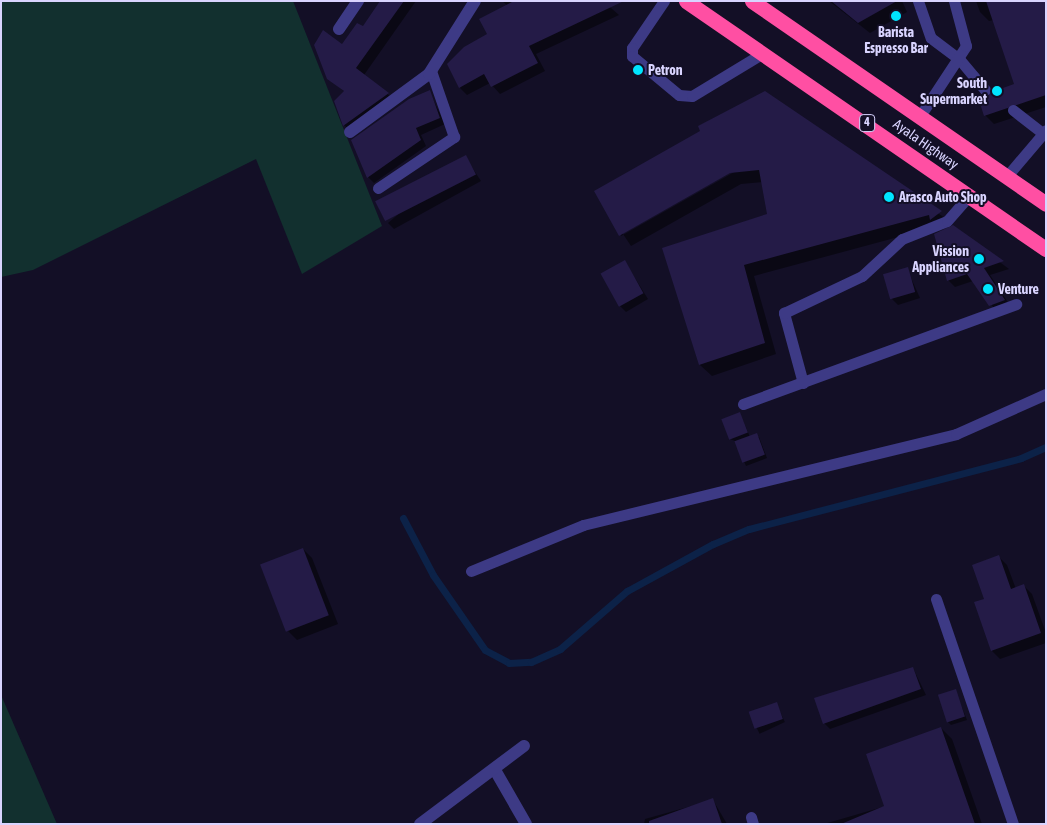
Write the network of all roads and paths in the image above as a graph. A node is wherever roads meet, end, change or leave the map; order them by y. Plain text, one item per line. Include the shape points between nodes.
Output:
1 (358, 1) edge
2 (475, 1) edge
3 (664, 1) edge
4 (686, 1) edge
5 (752, 1) edge
6 (918, 1) edge
7 (954, 1) edge
8 (339, 29) dead end
9 (763, 53) junction
10 (960, 60) junction
11 (431, 71) junction
12 (985, 90) dead end
13 (1013, 110) dead end
14 (920, 116) junction
15 (1044, 131) edge
16 (350, 132) dead end
17 (1007, 176) junction
18 (378, 188) dead end
19 (970, 195) junction
20 (1046, 204) edge
21 (1046, 249) edge
22 (1016, 304) dead end
23 (802, 383) junction
24 (1046, 394) edge
25 (743, 404) dead end
26 (471, 571) dead end
27 (936, 599) dead end
28 (524, 746) dead end
29 (496, 770) junction
30 (420, 824) edge
31 (526, 824) edge
32 (1013, 824) edge

1 - 8 street
2 - 11 street
3 - 9 lane via 632,48 632,56 679,95 692,96
4 - 9 highway, Ayala Highway / 4
5 - 14 highway, Ayala Highway
6 - 10 lane via 931,38
7 - 10 lane via 966,39
9 - 19 highway, Ayala Highway / 4
10 - 12 lane
10 - 14 lane
11 - 16 street
11 - 18 lane via 454,137
13 - 15 lane
14 - 17 highway, Ayala Highway
15 - 17 lane
17 - 20 highway, Ayala Highway
19 - 21 highway, Ayala Highway / 4
19 - 23 lane via 947,221 902,239 862,276 784,313
22 - 23 lane
23 - 25 lane
24 - 26 lane via 956,434 583,525
27 - 32 lane
28 - 29 street
29 - 30 street
29 - 31 street

